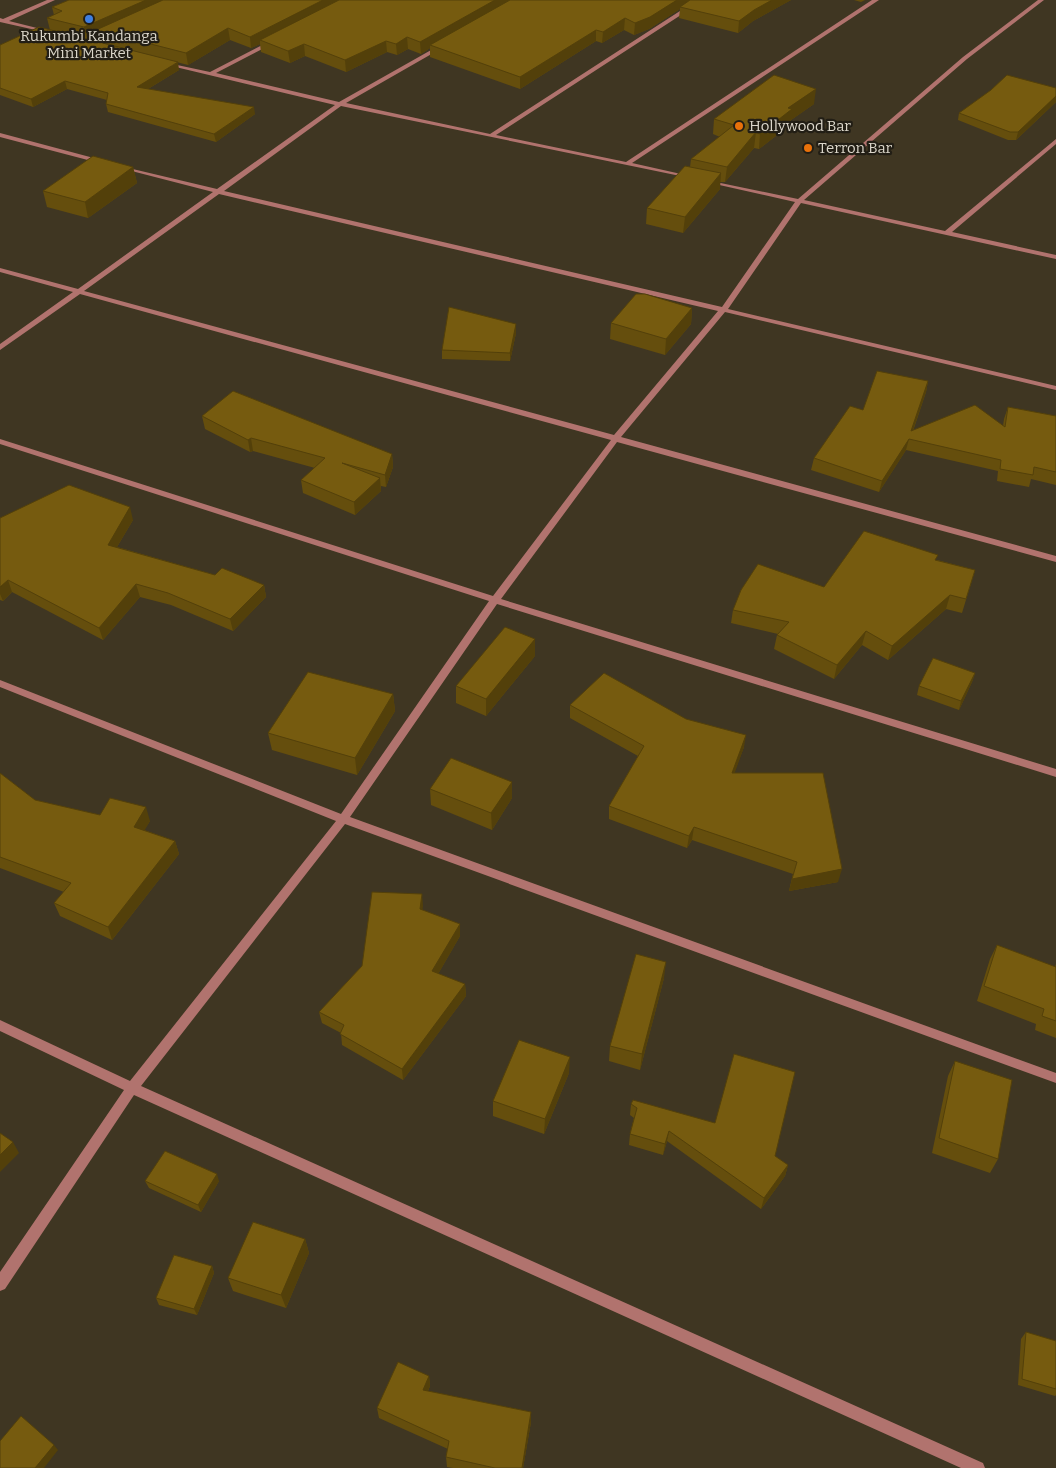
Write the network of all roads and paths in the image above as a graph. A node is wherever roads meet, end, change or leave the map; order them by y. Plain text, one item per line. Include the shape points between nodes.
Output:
1 (52, 0) edge
2 (701, 0) edge
3 (876, 0) edge
4 (1041, 0) edge
5 (1, 21) edge
6 (59, 36) edge
7 (278, 39) edge
8 (448, 42) edge
9 (153, 60) edge
10 (210, 74) junction
11 (340, 104) junction
12 (0, 135) edge
13 (492, 135) junction
14 (1056, 141) edge
15 (627, 164) junction
16 (694, 178) edge
17 (703, 180) edge
18 (217, 191) junction
19 (799, 201) junction
20 (947, 233) junction
21 (1056, 257) edge
22 (0, 270) edge
23 (76, 292) junction
24 (724, 309) junction
25 (0, 348) edge
26 (1056, 388) edge
27 (616, 438) junction
28 (0, 441) edge
29 (1056, 559) edge
30 (495, 600) junction
31 (0, 683) edge
32 (1056, 773) edge
33 (342, 819) junction
34 (0, 1025) edge
35 (1056, 1078) edge
36 (132, 1088) junction
37 (0, 1284) edge
38 (978, 1468) edge

1 - 5 street
2 - 13 street
3 - 15 street
4 - 19 street via 966,58
5 - 6 street
7 - 10 street
8 - 11 street
9 - 10 street
10 - 11 street
11 - 13 street
11 - 18 street
12 - 18 street
13 - 15 street
14 - 20 street
15 - 16 street
17 - 19 street
18 - 23 street
18 - 24 street
19 - 20 street
19 - 24 street
20 - 21 street
22 - 23 street
23 - 25 street
23 - 27 street
24 - 26 street
24 - 27 street
27 - 29 street
27 - 30 street
28 - 30 street
30 - 32 street
30 - 33 street
31 - 33 street
33 - 35 street
33 - 36 street
34 - 36 street
36 - 37 street
36 - 38 street

